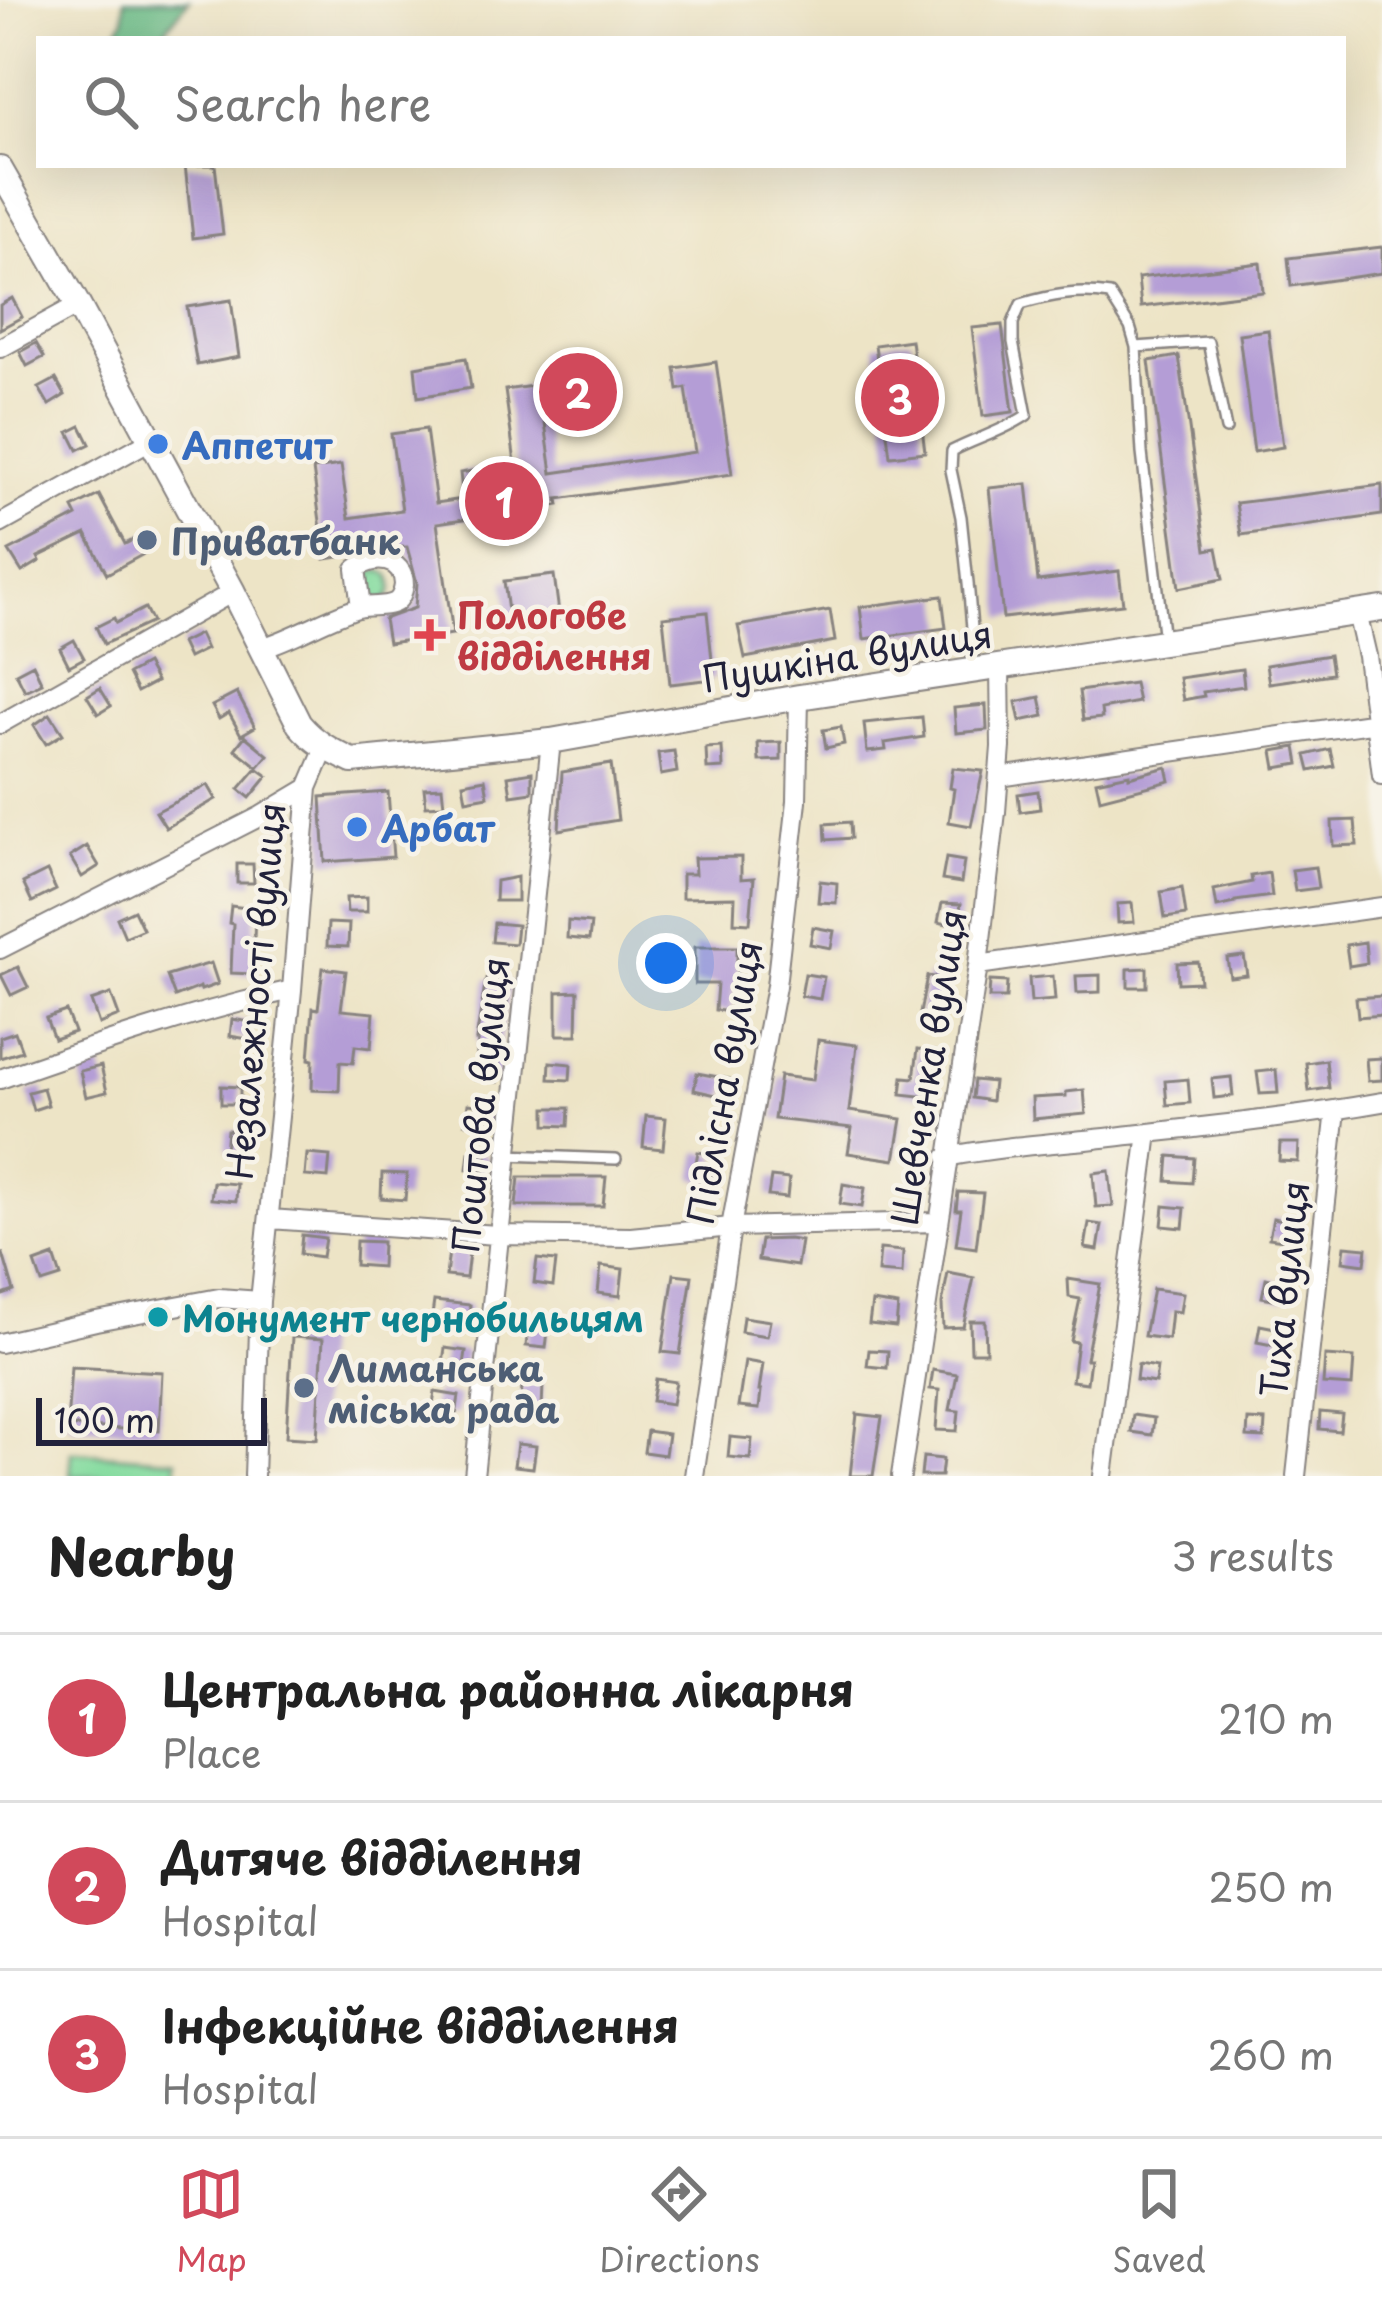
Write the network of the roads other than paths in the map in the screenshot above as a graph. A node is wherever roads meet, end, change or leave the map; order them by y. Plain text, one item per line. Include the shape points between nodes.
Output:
1 (3, 180) edge
2 (78, 305) junction
3 (1136, 347) junction
4 (0, 348) edge
5 (1226, 429) dead end
6 (149, 441) junction
7 (0, 524) edge
8 (232, 592) junction
9 (361, 607) dead end
10 (1370, 611) edge
11 (1164, 641) junction
12 (261, 648) junction
13 (1000, 666) junction
14 (968, 671) junction
15 (799, 698) junction
16 (1376, 722) junction
17 (0, 724) edge
18 (551, 741) junction
19 (325, 748) junction
20 (1382, 775) edge
21 (999, 777) junction
22 (308, 788) junction
23 (1382, 907) edge
24 (0, 949) edge
25 (978, 965) junction
26 (292, 990) junction
27 (0, 1079) edge
28 (1382, 1102) edge
29 (1336, 1110) junction
30 (1148, 1133) junction
31 (506, 1155) junction
32 (947, 1157) junction
33 (616, 1160) dead end
34 (270, 1220) junction
35 (937, 1222) junction
36 (731, 1227) junction
37 (497, 1234) junction
38 (260, 1301) junction
39 (0, 1343) edge
40 (254, 1476) edge
41 (474, 1476) edge
42 (694, 1476) edge
43 (901, 1476) edge
44 (1103, 1476) edge
45 (1296, 1476) edge

1 - 2 main road
2 - 4 street
2 - 6 main road
3 - 5 lane via 1208,341
3 - 11 lane
3 - 14 lane via 1110,295 1021,304 1013,342 1027,415 952,451 974,652
6 - 7 street
6 - 8 main road
8 - 12 main road
8 - 17 street
9 - 12 street
10 - 11 main road, Пушкіна вулиця
10 - 16 street
11 - 13 main road, Пушкіна вулиця
12 - 19 main road via 299,724
13 - 14 main road, Пушкіна вулиця
13 - 21 street, Шевченка вулиця
14 - 15 main road, Пушкіна вулиця
15 - 18 main road, Пушкіна вулиця
15 - 36 street, Підлісна вулиця via 797,801 776,986
16 - 20 street
16 - 21 street
18 - 19 main road, Пушкіна вулиця via 352,761
18 - 31 street, Поштова вулиця
19 - 22 street, Незалежності вулиця
21 - 25 street, Шевченка вулиця
22 - 24 street
22 - 26 street, Незалежності вулиця
23 - 25 street
25 - 32 street, Шевченка вулиця
26 - 27 street
26 - 34 street, Незалежності вулиця
28 - 29 street
29 - 30 street
29 - 45 street, Тиха вулиця
30 - 32 street
30 - 44 street
31 - 33 lane
31 - 37 street, Поштова вулиця
32 - 35 street, Шевченка вулиця
34 - 37 street
34 - 38 street, Незалежності вулиця
35 - 36 street
35 - 43 street, Шевченка вулиця
36 - 37 street via 631,1237
36 - 42 street, Підлісна вулиця
37 - 41 street, Поштова вулиця
38 - 39 street via 219,1298
38 - 40 street, Незалежності вулиця

